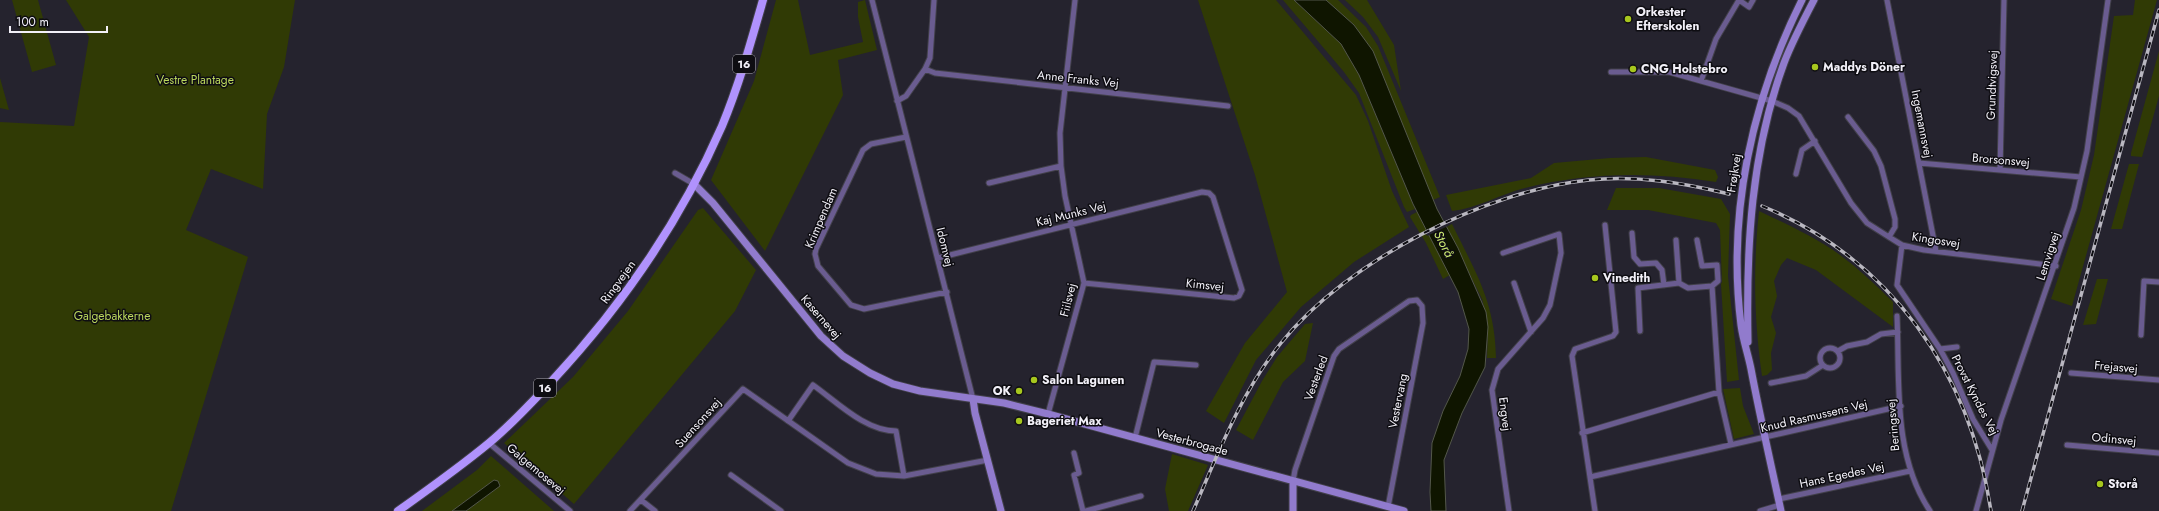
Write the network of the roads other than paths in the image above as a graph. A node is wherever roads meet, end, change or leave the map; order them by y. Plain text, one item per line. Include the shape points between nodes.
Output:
1 (763, 0) edge
2 (872, 0) edge
3 (934, 0) edge
4 (1075, 0) edge
5 (1739, 0) edge
6 (1753, 0) edge
7 (1802, 0) edge
8 (1814, 0) edge
9 (1888, 0) edge
10 (2004, 0) edge
11 (2108, 0) edge
12 (925, 69) junction
13 (1611, 72) dead end
14 (1701, 81) junction
15 (1065, 88) junction
16 (1762, 99) junction
17 (897, 101) junction
18 (1772, 101) junction
19 (1228, 106) dead end
20 (1848, 117) dead end
21 (906, 137) junction
22 (1815, 141) junction
23 (1919, 163) junction
24 (1061, 166) junction
25 (2000, 170) junction
26 (675, 174) dead end
27 (1796, 174) dead end
28 (2081, 177) junction
29 (989, 183) dead end
30 (694, 184) junction
31 (1209, 192) joint
32 (1072, 225) junction
33 (1605, 225) dead end
34 (1632, 233) dead end
35 (1889, 237) junction
36 (1676, 240) dead end
37 (1698, 240) dead end
38 (1902, 244) junction
39 (1936, 252) junction
40 (1503, 253) dead end
41 (938, 258) junction
42 (2056, 266) junction
43 (2159, 282) edge
44 (1084, 283) junction
45 (1514, 283) dead end
46 (1679, 283) junction
47 (1664, 286) junction
48 (1712, 286) junction
49 (947, 292) junction
50 (1417, 300) joint
51 (1897, 316) dead end
52 (1640, 331) dead end
53 (1531, 332) junction
54 (1898, 332) junction
55 (2141, 336) dead end
56 (1957, 347) dead end
57 (1940, 349) junction
58 (1838, 351) junction
59 (1749, 358) junction
60 (1196, 365) dead end
61 (1823, 365) junction
62 (2071, 373) dead end
63 (2159, 380) edge
64 (1771, 383) dead end
65 (1719, 392) junction
66 (973, 399) junction
67 (1901, 406) junction
68 (1048, 414) junction
69 (788, 421) junction
70 (1582, 433) junction
71 (1135, 438) junction
72 (1765, 438) junction
73 (489, 443) junction
74 (1732, 444) junction
75 (2067, 445) dead end
76 (1992, 450) junction
77 (1074, 453) dead end
78 (2159, 453) edge
79 (988, 460) junction
80 (1910, 471) junction
81 (731, 475) dead end
82 (904, 476) junction
83 (1590, 477) junction
84 (1294, 481) junction
85 (1141, 496) dead end
86 (641, 500) junction
87 (1780, 505) edge
88 (1388, 506) junction
89 (398, 511) edge
90 (570, 511) edge
91 (630, 511) edge
92 (655, 511) edge
93 (780, 511) edge
94 (1001, 511) edge
95 (1083, 511) edge
96 (1086, 511) edge
97 (1294, 511) edge
98 (1404, 511) edge
99 (1509, 511) edge
100 (1595, 511) edge
101 (1760, 511) edge
102 (1930, 511) edge
103 (1976, 511) edge

1 - 30 main road, Ringvejen / 16 via 735,93
2 - 17 street, Idomvej
3 - 12 street via 930,58
4 - 15 street, Fiilsvej
5 - 6 street via 1749,7
5 - 14 street via 1716,39
7 - 16 street, Frøjkvej via 1774,59
8 - 18 street, Frøjkvej via 1784,63
9 - 23 street, Ingemannsvej
10 - 25 street, Grundtvigsvej
11 - 28 street, Lemvigvej
12 - 15 street, Anne Franks Vej via 935,73
12 - 17 street via 906,96
13 - 14 street, Kingosvej via 1669,72
14 - 16 street, Kingosvej
15 - 19 street, Anne Franks Vej
15 - 24 street, Fiilsvej via 1060,132
16 - 18 street, Kingosvej
16 - 59 street, Frøjkvej via 1745,172 1737,246 1741,327
17 - 21 street, Idomvej
18 - 22 street, Kingosvej via 1799,116
18 - 59 street, Frøjkvej via 1755,175 1750,217 1747,285
20 - 35 street via 1882,166 1895,219 1895,227
21 - 41 street, Idomvej
21 - 49 street, Krimpendam via 871,144 863,150 816,249 816,259 818,266 851,304 864,310
22 - 27 street via 1802,150
22 - 35 street, Kingosvej via 1851,203 1867,223
23 - 25 street, Brorsonsvej
23 - 39 street, Ingemannsvej
24 - 29 street
24 - 32 street, Fiilsvej
25 - 28 street, Brorsonsvej
26 - 30 street
28 - 42 street, Lemvigvej
30 - 66 street, Kasernevej via 713,203 821,336 843,356 893,384 920,392
30 - 73 main road, Ringvejen / 16 via 644,267 617,305 561,371
31 - 32 street, Kaj Munks Vej
31 - 44 street, Kimsvej via 1213,197 1242,290 1239,296 1234,298
32 - 41 street, Kaj Munks Vej
32 - 44 street, Fiilsvej
33 - 70 street via 1616,332 1613,336 1575,349 1572,356
34 - 47 street via 1634,257 1640,264 1656,264 1662,270
35 - 38 street, Kingosvej
36 - 46 street
37 - 48 street via 1702,266 1717,265 1718,281
38 - 39 street, Kingosvej
38 - 57 street, Provst Kyndes Vej via 1897,285
39 - 42 street, Kingosvej
40 - 53 street, Engvej via 1560,234 1561,253 1550,305
41 - 49 street, Idomvej
42 - 76 street, Lemvigvej
43 - 55 street via 2144,281
44 - 68 street, Fiilsvej
45 - 53 street
46 - 47 street
46 - 48 street via 1688,288
47 - 52 street via 1638,288
48 - 65 street
49 - 66 street, Idomvej
50 - 84 street, Vesterled via 1409,300 1338,349 1299,456
50 - 88 street, Vestervang via 1422,306 1423,322
51 - 54 street, Beringsvej
53 - 99 street, Engvej via 1498,369 1492,390
54 - 58 street via 1882,334 1868,342 1847,346
54 - 67 street, Beringsvej
56 - 57 street, Provst Kyndes Vej
57 - 76 street, Provst Kyndes Vej via 1973,419
58 - 61 street via 1838,365 1832,368
58 - 61 street via 1829,347 1823,350 1820,359
59 - 72 street, Frøjkvej
60 - 71 street via 1154,362
61 - 64 street via 1806,376
62 - 63 street, Frejasvej
65 - 70 street
65 - 74 street
66 - 68 street, Vesterbrogade via 1004,403
66 - 79 street
67 - 72 street, Knud Rasmussens Vej
67 - 80 street, Beringsvej via 1904,450
68 - 71 street, Vesterbrogade
69 - 82 street, Suensonsvej via 862,470 888,476
69 - 82 street via 813,385 867,423 886,431 896,431
69 - 86 street, Suensonsvej via 742,389
70 - 83 street
71 - 84 street, Vesterbrogade
72 - 74 street, Knud Rasmussens Vej
72 - 87 street, Frøjkvej
73 - 89 main road, Ringvejen / 16
73 - 90 street, Galgemosevej
74 - 83 street, Knud Rasmussens Vej
75 - 78 street, Odinsvej
76 - 103 street, Lemvigvej
77 - 95 street via 1079,473 1074,475
79 - 82 street, Suensonsvej
79 - 94 street
80 - 87 street, Hans Egedes Vej
80 - 102 street, Beringsvej via 1920,496
81 - 93 street
83 - 100 street
84 - 88 street, Vesterbrogade
84 - 97 street
85 - 96 street
86 - 91 street, Suensonsvej
86 - 92 street
87 - 101 street
88 - 98 street, Vesterbrogade

